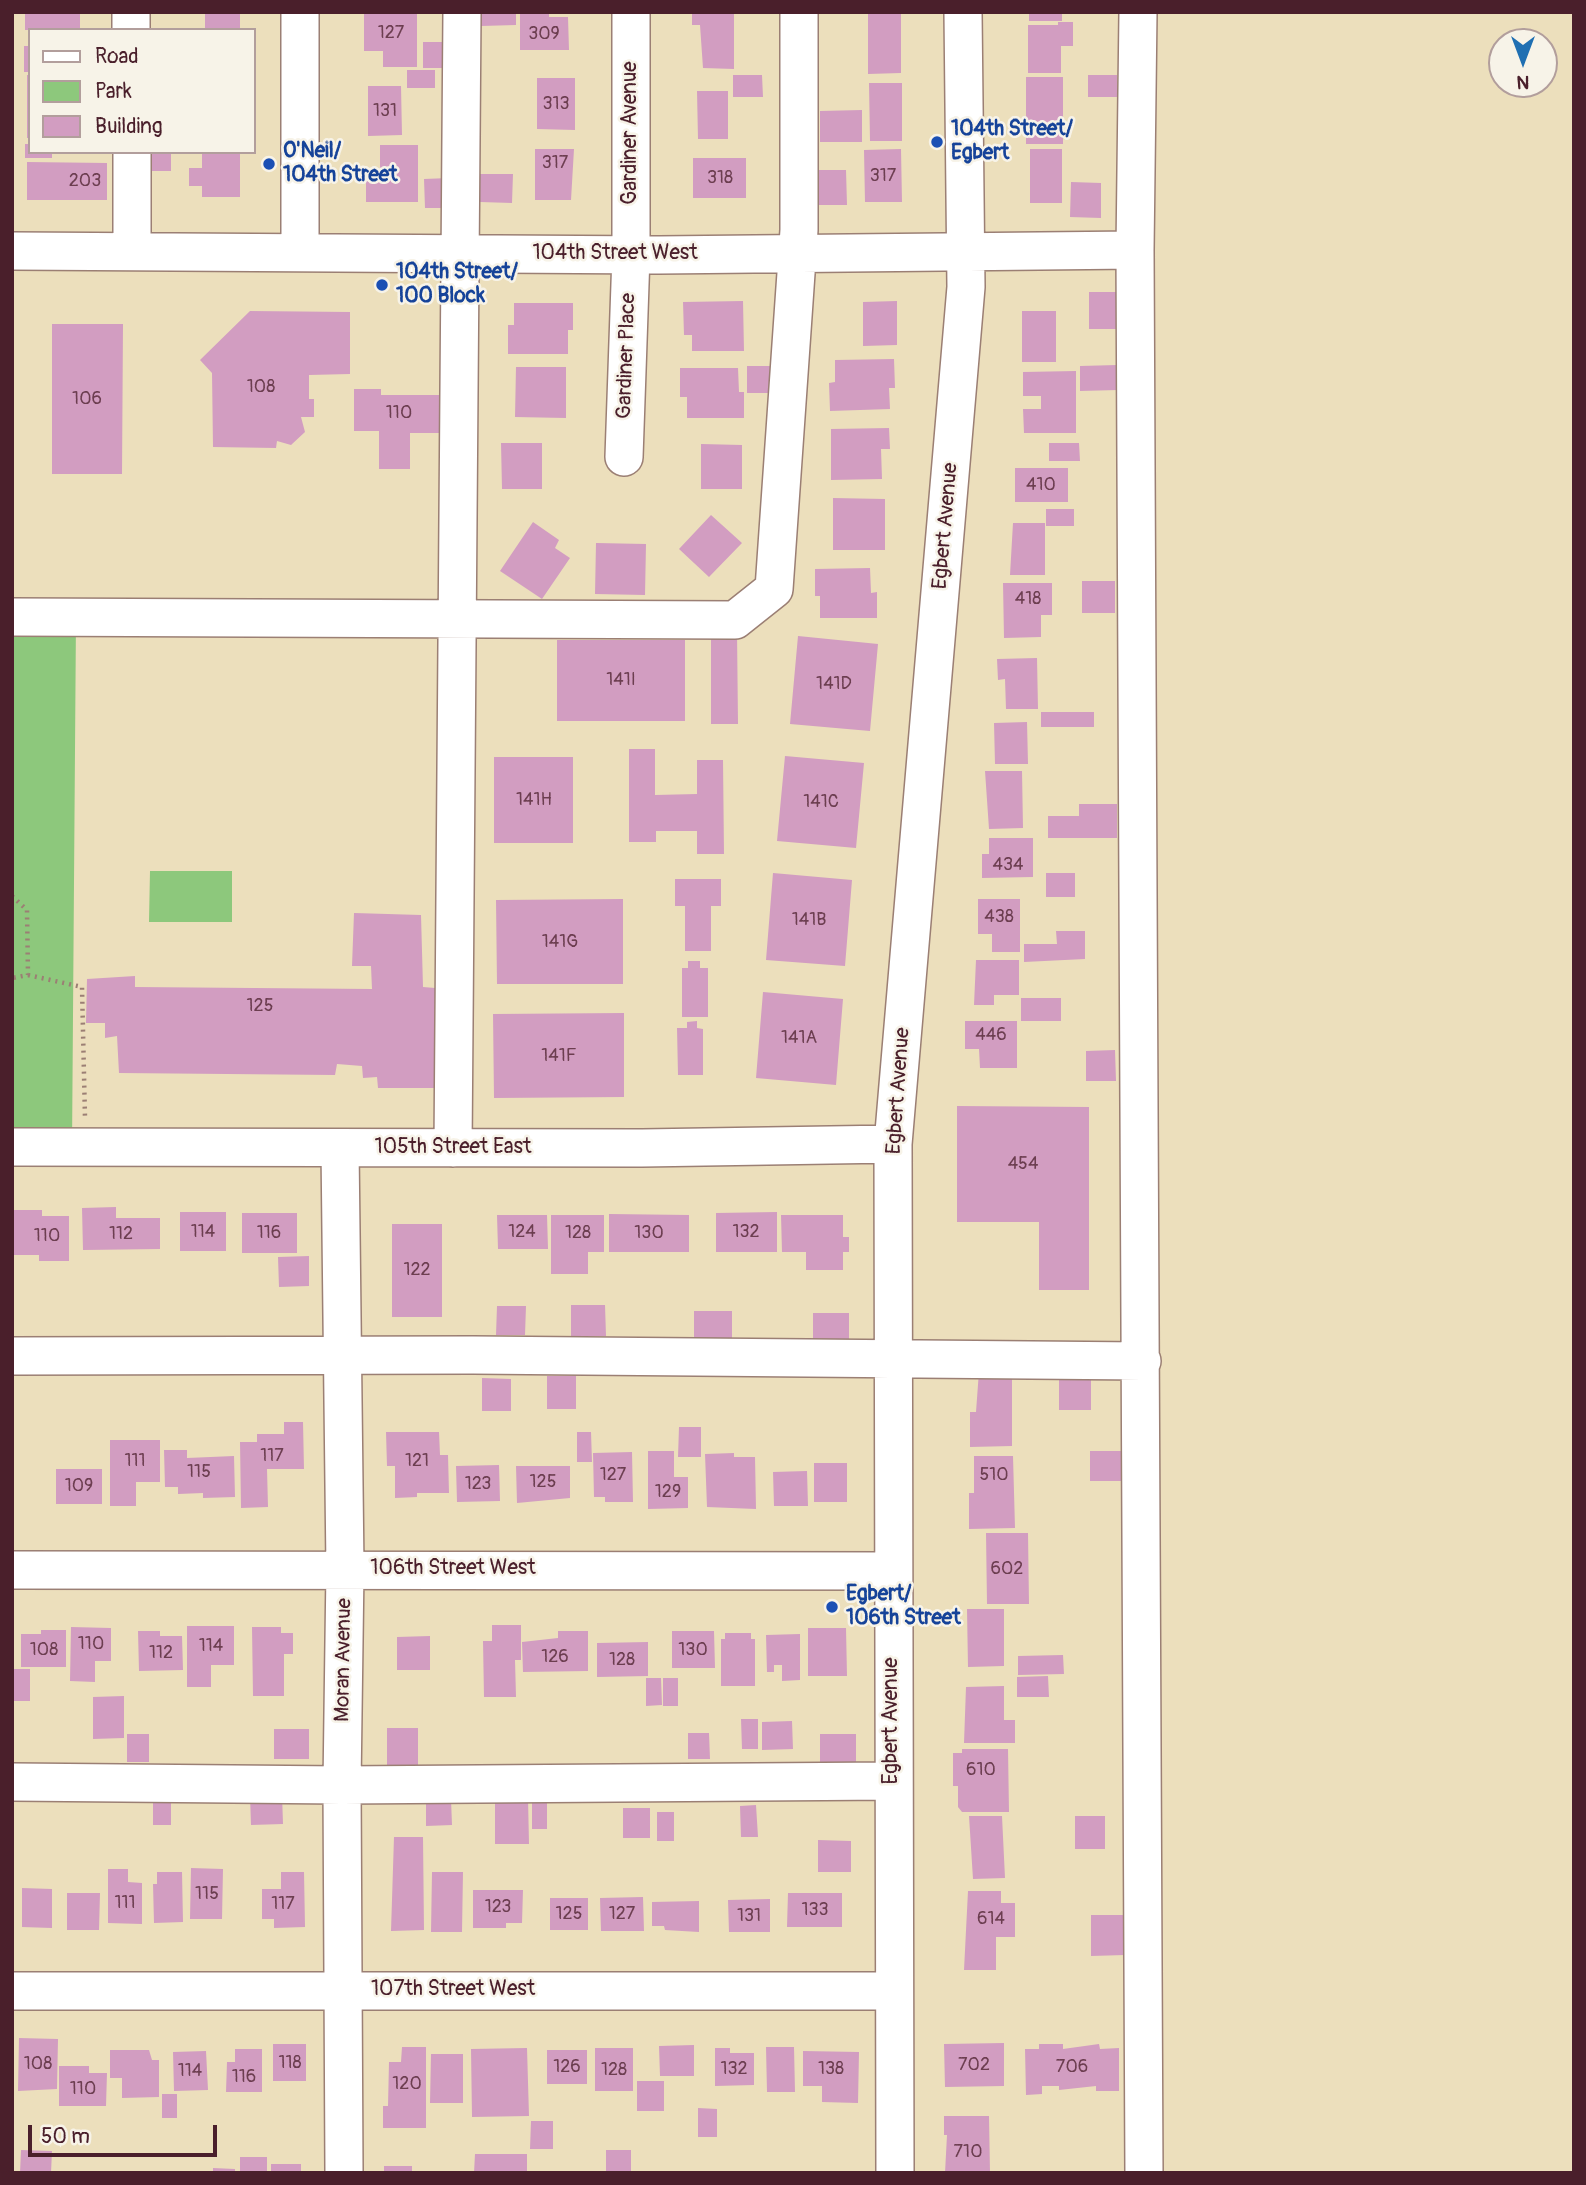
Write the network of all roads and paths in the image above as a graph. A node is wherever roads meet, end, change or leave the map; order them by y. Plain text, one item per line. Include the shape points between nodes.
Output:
1 (300, 12) edge
2 (462, 12) edge
3 (631, 12) edge
4 (799, 12) edge
5 (963, 12) edge
6 (1138, 12) edge
7 (132, 154) edge
8 (132, 250) junction
9 (1135, 250) junction
10 (12, 251) edge
11 (300, 251) junction
12 (461, 253) junction
13 (965, 253) junction
14 (797, 254) junction
15 (631, 255) junction
16 (624, 457) dead end
17 (12, 617) edge
18 (455, 618) junction
19 (12, 896) edge
20 (28, 975) junction
21 (12, 978) edge
22 (85, 1119) dead end
23 (893, 1144) junction
24 (12, 1147) edge
25 (340, 1148) junction
26 (453, 1148) junction
27 (12, 1356) edge
28 (343, 1357) junction
29 (893, 1360) junction
30 (1142, 1361) junction
31 (345, 1569) junction
32 (12, 1570) edge
33 (893, 1571) junction
34 (892, 1781) junction
35 (12, 1782) edge
36 (342, 1785) junction
37 (342, 1990) junction
38 (12, 1991) edge
39 (893, 1991) junction
40 (344, 2173) edge
41 (895, 2173) edge
42 (1144, 2173) edge

1 - 11 street
2 - 12 street
3 - 15 street, Gardiner Avenue
4 - 14 street
5 - 13 street, Egbert Avenue
6 - 9 street
7 - 8 street
8 - 10 street, 104th Street West
8 - 11 street, 104th Street West
9 - 13 street, 104th Street West
9 - 30 street
11 - 12 street, 104th Street West
12 - 15 street, 104th Street West
12 - 18 street
13 - 14 street, 104th Street West
13 - 23 street, Egbert Avenue via 965,300
14 - 15 street, 104th Street West
14 - 18 street via 774,589 735,620
15 - 16 street, Gardiner Place
17 - 18 street
18 - 26 street
19 - 20 path via 27,910
20 - 21 path
20 - 22 path via 82,987
23 - 26 street, 105th Street East
23 - 29 street, Egbert Avenue
24 - 25 street, 105th Street East
25 - 26 street, 105th Street East
25 - 28 street, Moran Avenue
27 - 28 street
28 - 29 street
28 - 31 street, Moran Avenue
29 - 30 street
29 - 33 street, Egbert Avenue
30 - 42 street
31 - 32 street, 106th Street West
31 - 33 street, 106th Street West
31 - 36 street, Moran Avenue
33 - 34 street, Egbert Avenue
34 - 36 street
34 - 39 street, Egbert Avenue
35 - 36 street
36 - 37 street, Moran Avenue
37 - 38 street, 107th Street West
37 - 39 street, 107th Street West
37 - 40 street, Moran Avenue
39 - 41 street, Egbert Avenue

